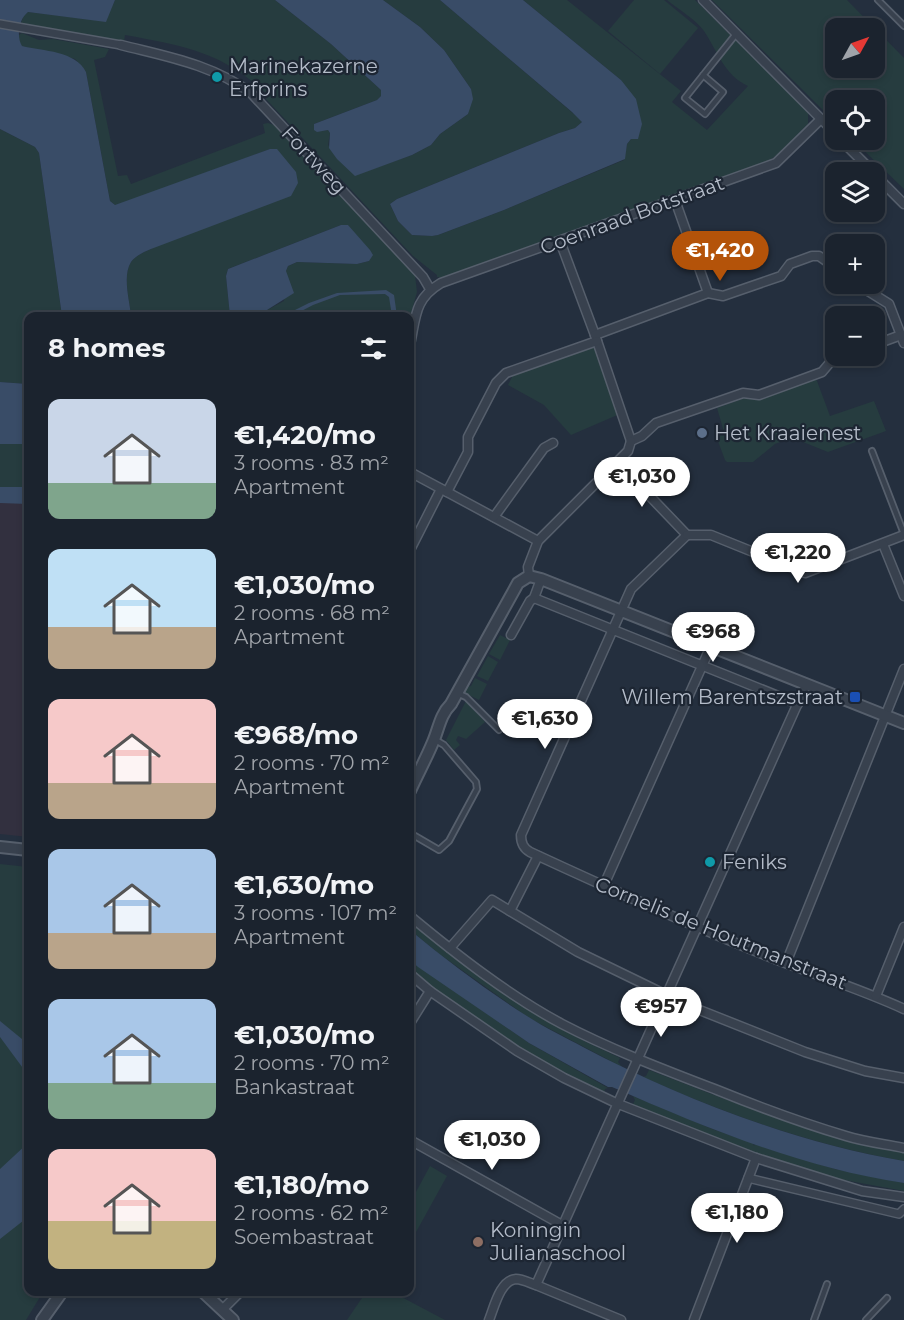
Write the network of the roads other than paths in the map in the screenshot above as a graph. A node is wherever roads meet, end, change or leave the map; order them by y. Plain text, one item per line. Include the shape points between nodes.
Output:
1 (703, 0) edge
2 (878, 0) edge
3 (0, 24) edge
4 (904, 26) edge
5 (736, 34) junction
6 (122, 45) joint
7 (703, 75) junction
8 (821, 119) junction
9 (825, 123) edge
10 (851, 150) edge
11 (863, 162) edge
12 (885, 184) edge
13 (675, 200) junction
14 (904, 204) edge
15 (560, 241) junction
16 (825, 260) edge
17 (430, 289) junction
18 (708, 293) junction
19 (873, 294) edge
20 (414, 326) edge
21 (596, 338) junction
22 (903, 341) edge
23 (885, 343) edge
24 (827, 366) edge
25 (631, 441) junction
26 (553, 443) dead end
27 (872, 451) dead end
28 (617, 462) junction
29 (414, 474) edge
30 (444, 490) junction
31 (494, 517) junction
32 (904, 535) edge
33 (687, 536) junction
34 (538, 541) junction
35 (414, 543) edge
36 (884, 544) junction
37 (529, 576) junction
38 (541, 579) junction
39 (904, 596) edge
40 (534, 598) junction
41 (622, 611) junction
42 (613, 629) junction
43 (511, 635) dead end
44 (711, 646) junction
45 (702, 665) junction
46 (904, 669) edge
47 (806, 685) junction
48 (457, 693) junction
49 (798, 704) junction
50 (887, 716) junction
51 (904, 723) edge
52 (499, 730) dead end
53 (434, 740) junction
54 (414, 782) edge
55 (415, 836) dead end
56 (0, 847) edge
57 (24, 850) edge
58 (537, 856) junction
59 (604, 885) junction
60 (510, 911) junction
61 (414, 919) edge
62 (696, 926) junction
63 (904, 927) edge
64 (450, 948) junction
65 (786, 963) junction
66 (414, 978) edge
67 (430, 992) junction
68 (666, 996) junction
69 (876, 996) junction
70 (904, 1009) edge
71 (414, 1017) edge
72 (638, 1060) junction
73 (904, 1078) edge
74 (618, 1100) junction
75 (414, 1142) edge
76 (904, 1148) edge
77 (756, 1158) junction
78 (748, 1178) junction
79 (904, 1197) edge
80 (904, 1209) edge
81 (562, 1225) junction
82 (827, 1284) dead end
83 (536, 1285) junction
84 (59, 1296) edge
85 (207, 1296) edge
86 (236, 1296) edge
87 (887, 1298) dead end
88 (222, 1310) junction
89 (42, 1320) edge
90 (233, 1320) edge
91 (489, 1320) edge
92 (621, 1320) edge
93 (694, 1320) edge
94 (813, 1320) edge
95 (866, 1320) edge

1 - 5 street
2 - 4 lane
3 - 6 street, Fortweg
5 - 7 lane
5 - 8 street
6 - 17 street, Fortweg via 210,69 251,93
7 - 7 lane via 685,98 705,114 723,92
8 - 9 street
8 - 13 street, Coenraad Botstraat via 776,163
10 - 11 street
12 - 14 street
13 - 15 street, Coenraad Botstraat
13 - 18 street
15 - 17 street, Coenraad Botstraat
15 - 21 street
16 - 18 street via 812,256 790,264 781,276 723,296
17 - 20 street via 418,306
18 - 21 street
19 - 22 street via 889,304
21 - 25 street
21 - 30 street via 506,373 496,383 468,437 468,452
22 - 23 street
24 - 25 street via 822,372 759,394 743,393 656,423
25 - 28 street via 628,451
26 - 31 street via 544,448
27 - 32 lane
28 - 33 street
28 - 34 street
29 - 30 street
30 - 31 street
30 - 35 street
31 - 34 street
32 - 36 street
33 - 36 street via 711,536 805,573
33 - 41 street via 631,589
34 - 37 street via 528,567
36 - 39 street
37 - 38 street
37 - 48 street via 518,583
38 - 40 street
38 - 41 street
40 - 42 street
40 - 43 street
41 - 42 street
41 - 44 street
42 - 45 street
42 - 58 street via 521,835 525,849
44 - 45 street
44 - 47 street
45 - 49 street
45 - 59 street
46 - 50 street
47 - 49 street
47 - 50 street
48 - 52 lane
48 - 53 street via 438,723
49 - 62 street
50 - 51 street
50 - 65 street
53 - 54 street
53 - 55 lane via 444,745 476,782 477,789 449,841 439,850
56 - 57 street
58 - 59 street, Cornelis de Houtmanstraat
58 - 60 street
59 - 62 street, Cornelis de Houtmanstraat
60 - 64 street via 492,900
60 - 68 street via 578,952
61 - 64 street
62 - 65 street, Cornelis de Houtmanstraat
62 - 68 street
63 - 69 street
64 - 72 street via 560,1023
65 - 69 street, Cornelis de Houtmanstraat
66 - 67 street
67 - 71 street
67 - 74 street via 517,1051
68 - 72 street
68 - 73 street via 805,1052 865,1071
69 - 70 street, Cornelis de Houtmanstraat
72 - 74 street
72 - 76 street via 770,1111 837,1133
74 - 77 street
74 - 81 street
75 - 81 street
77 - 78 street
77 - 79 street via 862,1191
78 - 80 street via 898,1214
78 - 93 street
81 - 83 street
82 - 94 lane
83 - 91 street via 518,1279 509,1281
83 - 92 street
84 - 89 street
85 - 88 street
86 - 88 street
87 - 95 lane
88 - 90 street

